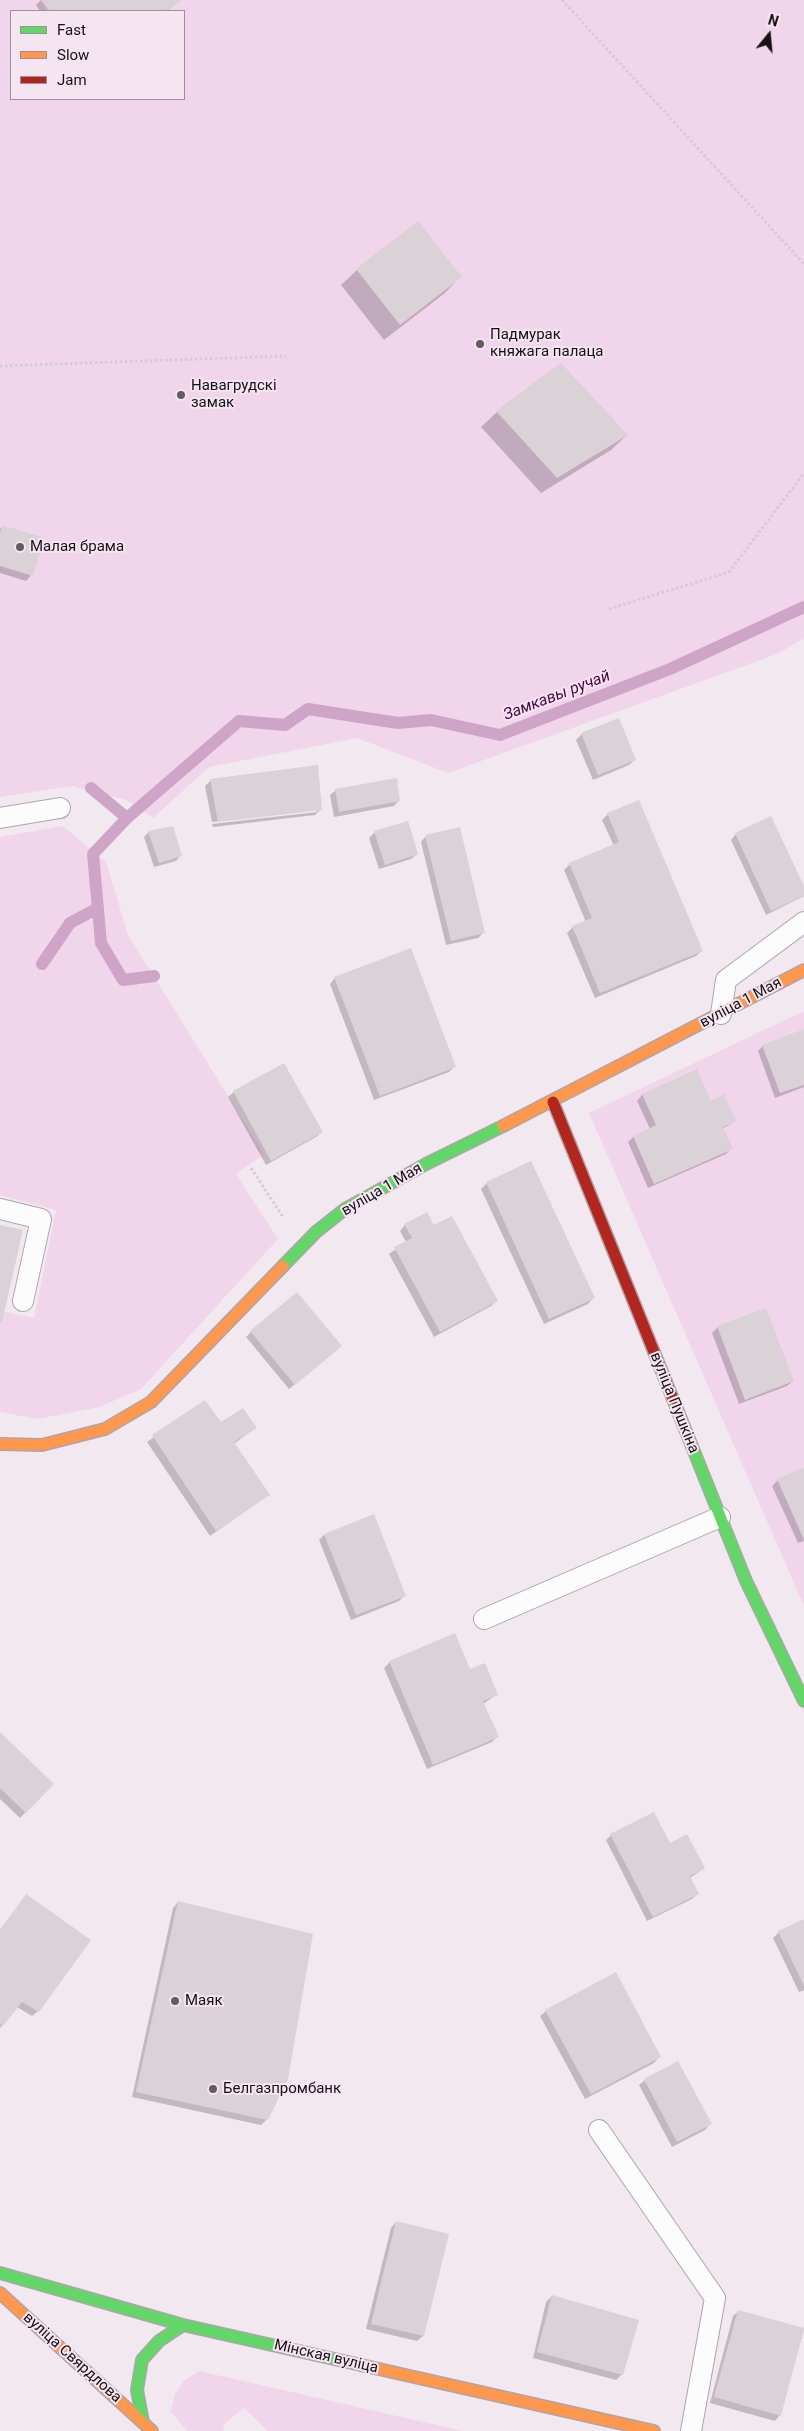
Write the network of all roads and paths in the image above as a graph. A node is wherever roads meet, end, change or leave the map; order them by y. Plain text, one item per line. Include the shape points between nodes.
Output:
1 (562, 0) edge
2 (804, 264) edge
3 (286, 356) dead end
4 (0, 366) edge
5 (804, 473) edge
6 (609, 609) dead end
7 (60, 808) dead end
8 (0, 818) edge
9 (804, 922) edge
10 (804, 970) edge
11 (721, 1014) junction
12 (552, 1102) junction
13 (251, 1168) dead end
14 (0, 1209) edge
15 (303, 1247) junction
16 (22, 1300) dead end
17 (0, 1444) edge
18 (720, 1517) junction
19 (484, 1619) dead end
20 (804, 1701) edge
21 (599, 2130) dead end
22 (0, 2273) edge
23 (0, 2293) edge
24 (183, 2325) junction
25 (143, 2422) junction
26 (152, 2431) edge
27 (654, 2431) edge
28 (691, 2431) edge

1 - 2 path
3 - 4 path
5 - 6 path via 729,572
7 - 8 lane
9 - 11 lane via 726,980
10 - 11 street, вуліца 1 Мая
11 - 12 street, вуліца 1 Мая
12 - 15 street, вуліца 1 Мая via 426,1164 345,1209
12 - 18 street, вуліца Пушкіна
13 - 15 path
14 - 16 lane via 41,1219
15 - 17 street, вуліца 1 Мая via 151,1402 105,1429 42,1446
18 - 19 lane
18 - 20 street, вуліца Пушкіна via 746,1582
21 - 28 lane via 716,2298
22 - 24 street, Мінская вуліца
23 - 25 street, вуліца Свярдлова
24 - 25 street, вуліца Свярдлова via 159,2341 142,2360 137,2390
24 - 27 street, Мінская вуліца
25 - 26 street, вуліца Свярдлова

